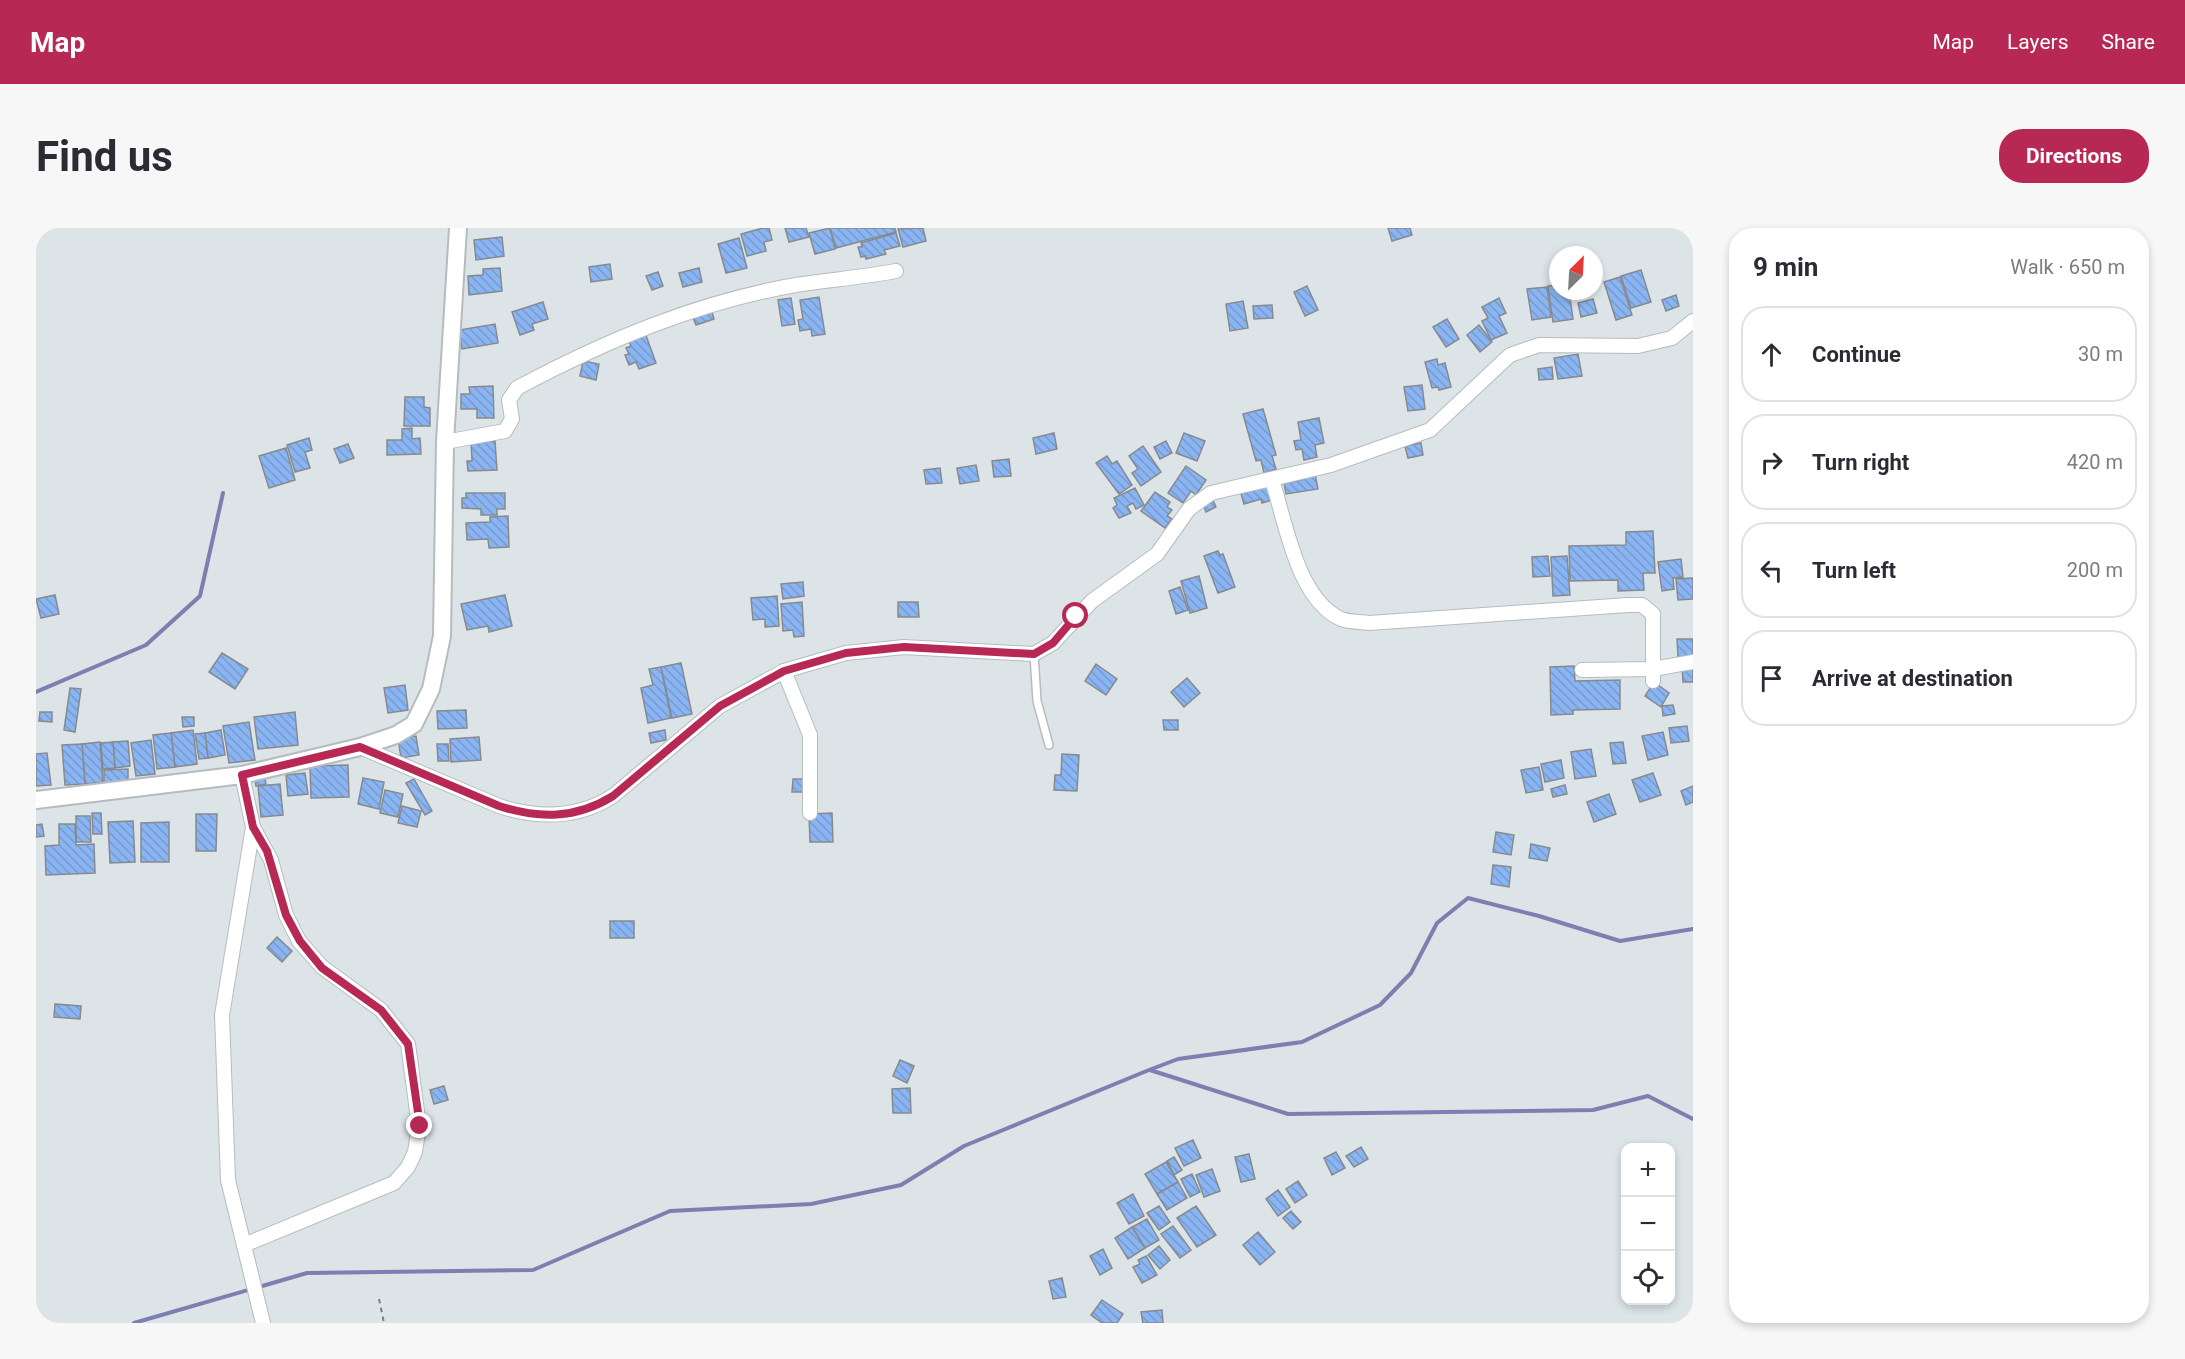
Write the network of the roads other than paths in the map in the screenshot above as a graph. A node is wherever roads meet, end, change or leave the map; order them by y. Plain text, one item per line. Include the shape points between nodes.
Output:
1 (458, 228) edge
2 (896, 271) dead end
3 (1693, 321) edge
4 (445, 442) junction
5 (1272, 480) junction
6 (1034, 654) junction
7 (1693, 662) edge
8 (1582, 670) dead end
9 (784, 671) junction
10 (1653, 675) junction
11 (1049, 745) dead end
12 (360, 747) junction
13 (242, 775) junction
14 (36, 800) edge
15 (810, 813) dead end
16 (253, 827) junction
17 (244, 1245) junction
18 (263, 1323) edge

1 - 4 street
2 - 4 street via 796,285 703,308 625,334 517,388 509,400 512,419 505,431
3 - 5 street via 1672,338 1638,346 1539,345 1510,355 1430,430 1341,462
4 - 12 street via 442,636 434,679 414,724 396,735
5 - 6 street via 1221,489 1201,499 1180,519 1157,554 1092,601 1053,643
5 - 10 street via 1304,582 1318,603 1342,619 1369,623 1642,605 1653,614
6 - 9 street via 904,647 846,653
6 - 11 lane via 1037,701
7 - 10 street
8 - 10 street
9 - 12 street via 720,706 613,796 579,812 523,814
9 - 15 street via 810,735
12 - 13 street
13 - 14 street
13 - 16 street
16 - 17 street via 222,1016 228,1180
16 - 17 street via 267,851 286,915 300,941 322,968 381,1010 408,1044 420,1126 408,1167 394,1184
17 - 18 street

